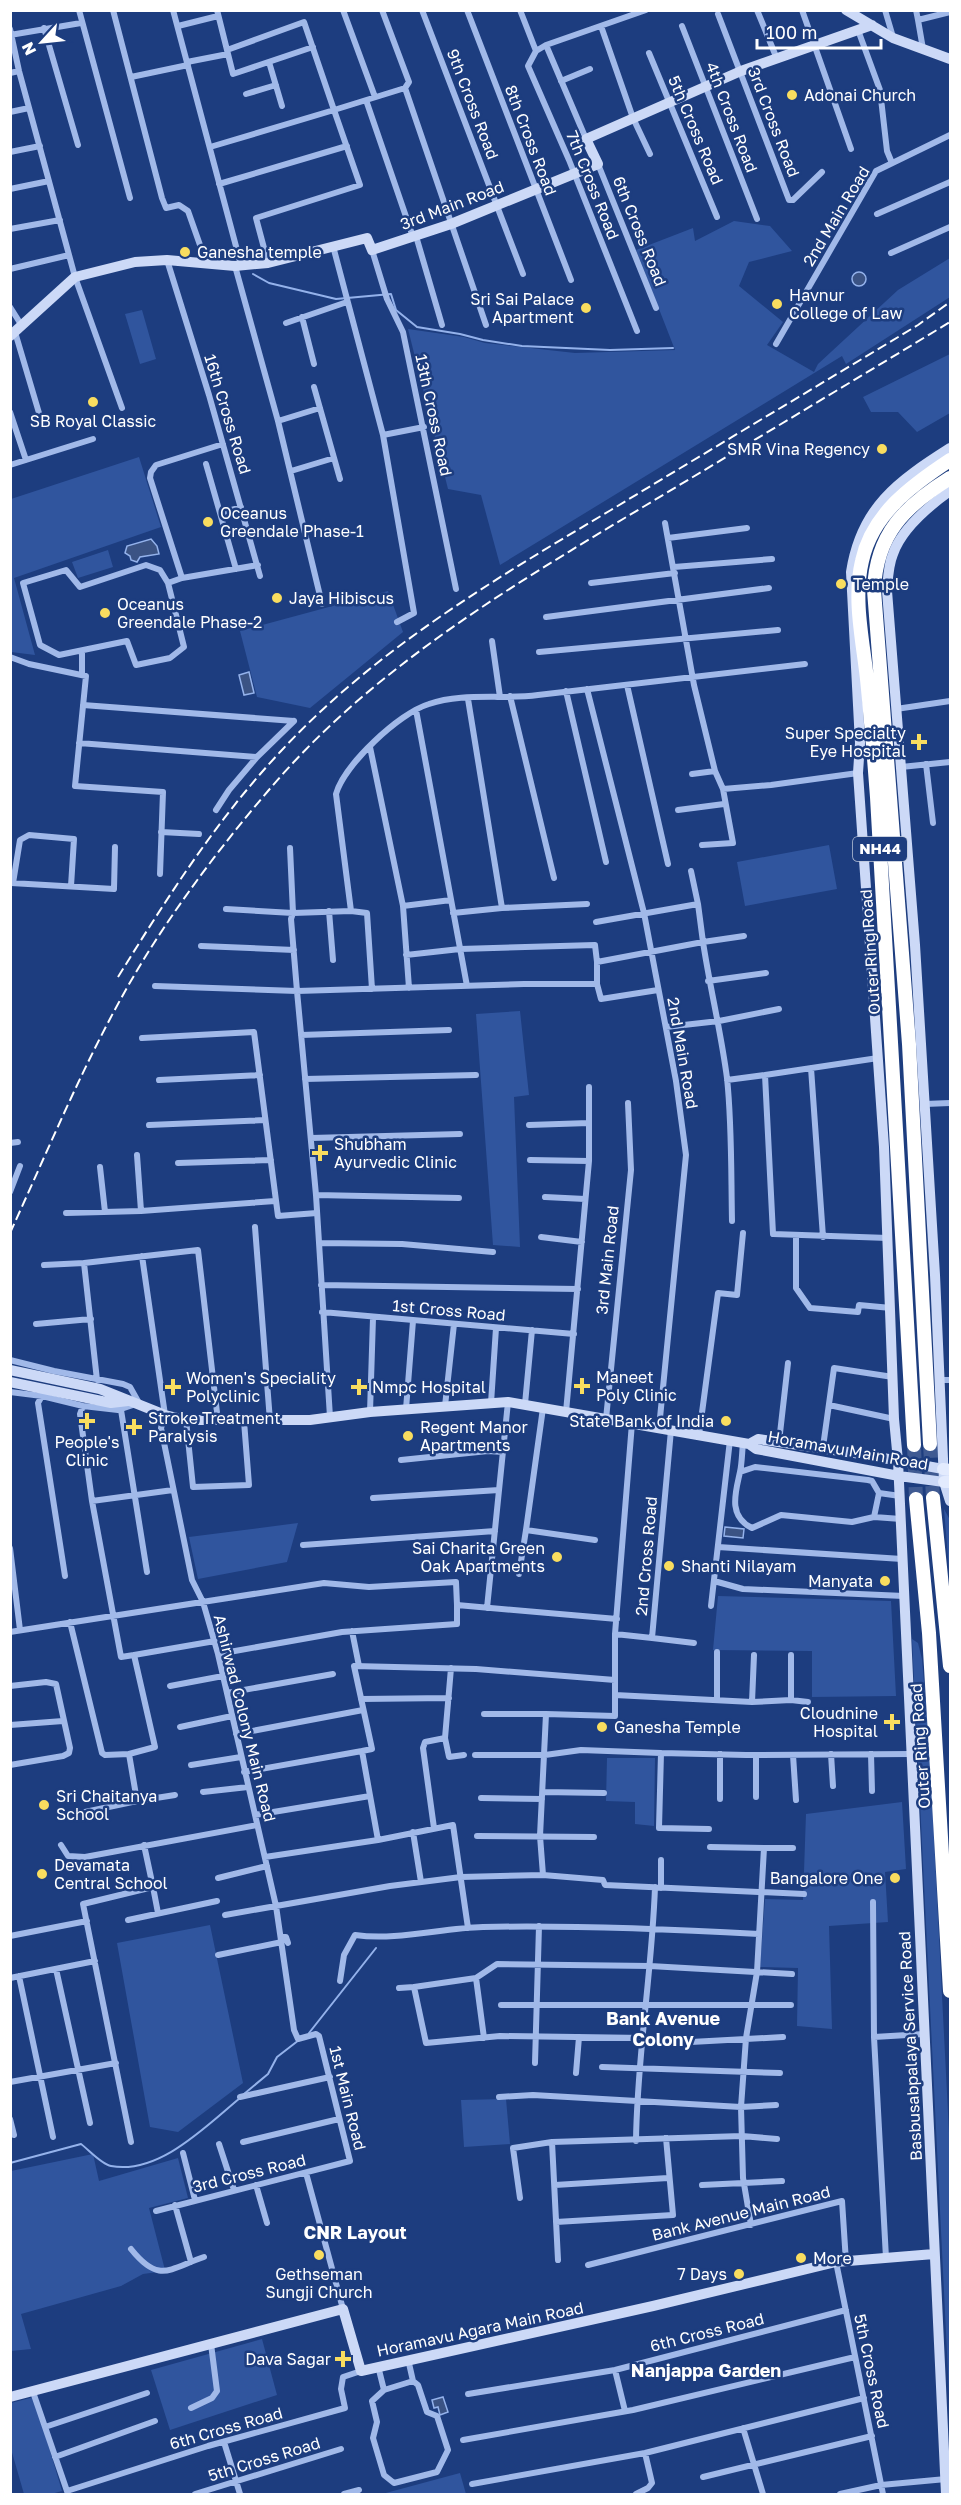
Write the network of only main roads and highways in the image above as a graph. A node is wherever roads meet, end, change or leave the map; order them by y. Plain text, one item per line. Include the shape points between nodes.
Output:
1 (951, 460) edge
2 (951, 478) edge
3 (888, 969) junction
4 (873, 971) road end
5 (930, 1444) tunnel mouth
6 (914, 1445) tunnel mouth
7 (933, 1498) tunnel mouth
8 (916, 1499) tunnel mouth
9 (951, 1666) edge
10 (951, 1991) edge

1 - 3 highway, Outer Ring Road / NH44 via 896,501 867,541 861,564 865,720
2 - 5 highway, Outer Ring Road / NH44 via 915,504 886,537 879,550 874,590 909,1044
3 - 4 highway
3 - 6 highway, Outer Ring Road / NH44
7 - 9 highway
8 - 10 highway, Outer Ring Road via 930,1642

